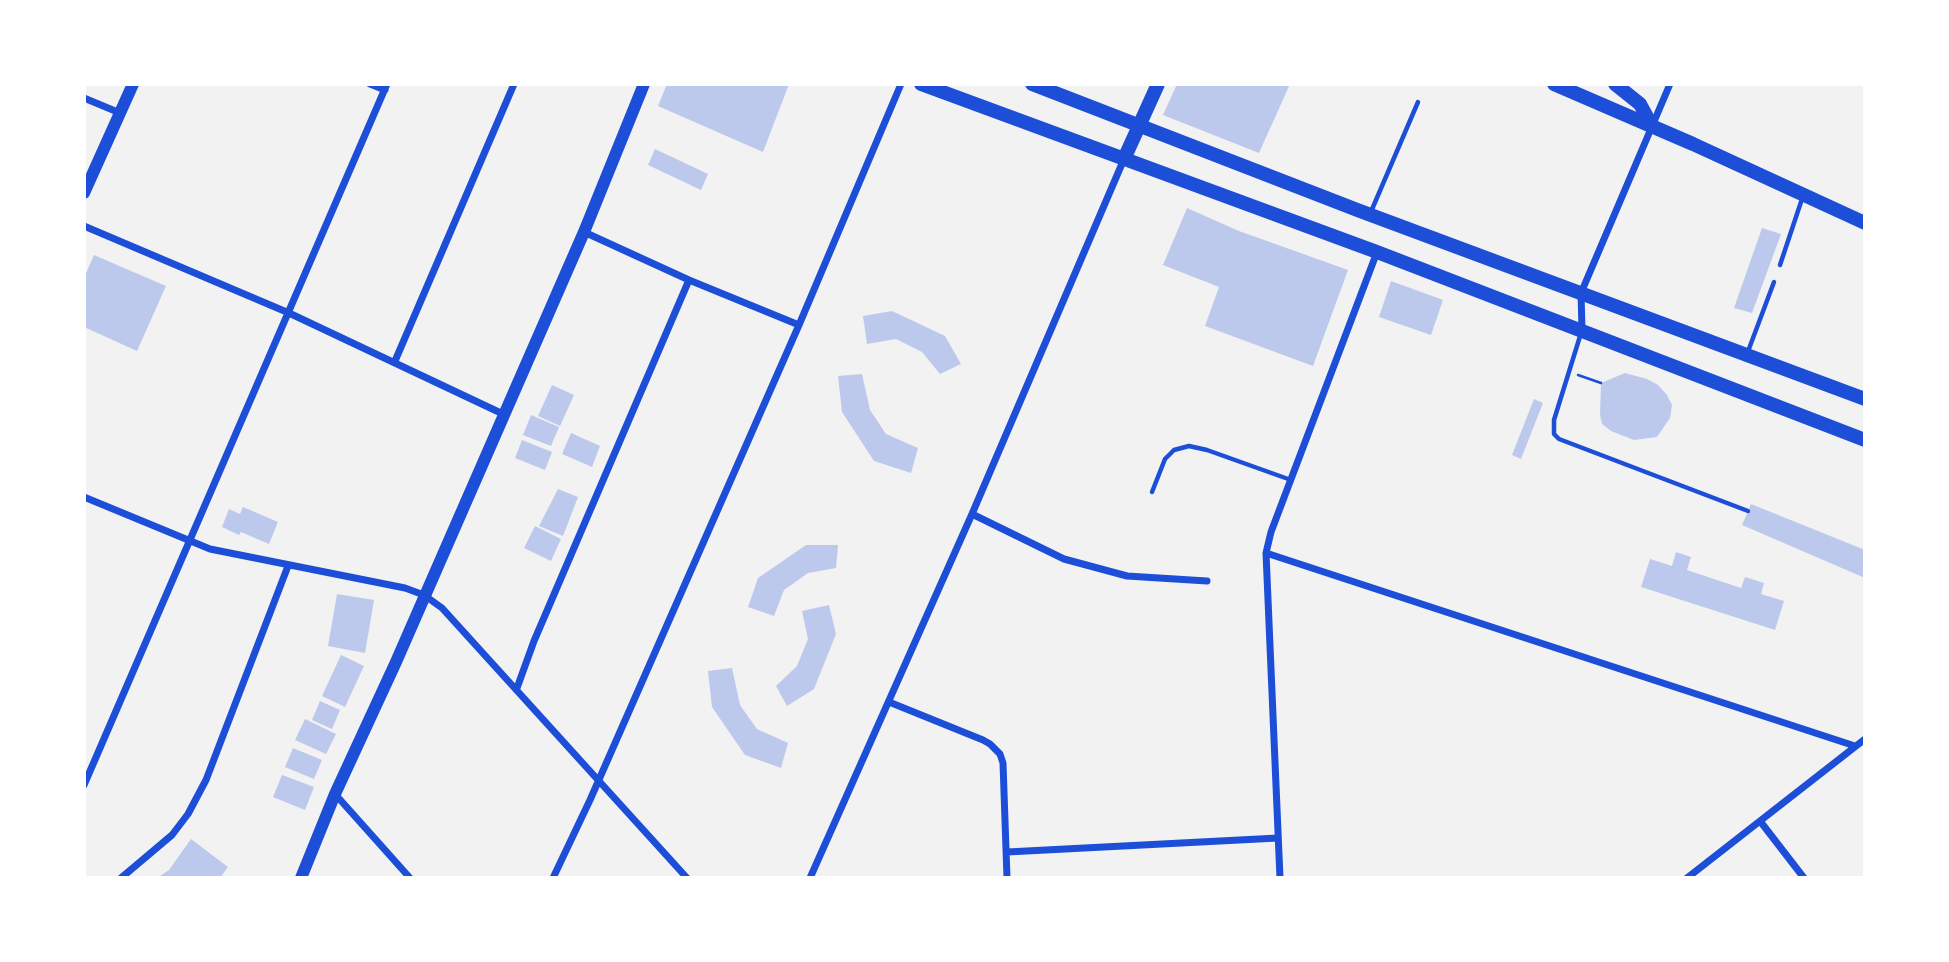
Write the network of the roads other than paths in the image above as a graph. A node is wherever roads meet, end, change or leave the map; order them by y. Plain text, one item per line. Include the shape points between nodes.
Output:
1 (133, 84) edge
2 (369, 84) edge
3 (514, 84) edge
4 (644, 84) edge
5 (901, 84) edge
6 (921, 84) edge
7 (1032, 84) edge
8 (1158, 84) edge
9 (1554, 84) edge
10 (1615, 84) edge
11 (1670, 84) edge
12 (386, 87) edge
13 (84, 98) edge
14 (1418, 102) dead end
15 (120, 113) junction
16 (1139, 126) junction
17 (1652, 126) junction
18 (1124, 159) junction
19 (84, 193) edge
20 (1803, 194) junction
21 (1370, 215) junction
22 (1865, 223) edge
23 (84, 226) edge
24 (584, 232) junction
25 (1377, 252) junction
26 (1780, 265) dead end
27 (689, 280) junction
28 (1773, 282) dead end
29 (1581, 292) junction
30 (289, 313) junction
31 (799, 325) junction
32 (1582, 330) junction
33 (1747, 355) junction
34 (396, 361) junction
35 (1865, 399) edge
36 (503, 414) junction
37 (1865, 440) edge
38 (1292, 481) junction
39 (1152, 492) dead end
40 (84, 497) edge
41 (1748, 511) dead end
42 (972, 514) junction
43 (190, 542) junction
44 (1266, 554) junction
45 (288, 566) junction
46 (1207, 581) dead end
47 (424, 595) junction
48 (517, 688) junction
49 (890, 702) junction
50 (1865, 739) edge
51 (1855, 746) junction
52 (87, 771) edge
53 (598, 779) junction
54 (84, 785) edge
55 (335, 794) junction
56 (1760, 821) junction
57 (1278, 838) junction
58 (1007, 852) junction
59 (121, 878) edge
60 (301, 878) edge
61 (410, 878) edge
62 (553, 878) edge
63 (687, 878) edge
64 (810, 878) edge
65 (1007, 878) edge
66 (1280, 878) edge
67 (1687, 878) edge
68 (1804, 878) edge

1 - 15 street
2 - 12 street
3 - 34 street
4 - 24 street
5 - 31 street
6 - 18 main road
7 - 16 main road
8 - 16 main road
9 - 17 main road
10 - 17 main road via 1640,104
11 - 17 street
12 - 30 street
13 - 15 street
14 - 21 lane
15 - 19 street
16 - 18 main road
16 - 21 main road
17 - 20 main road
17 - 29 street
18 - 25 main road
18 - 42 street
20 - 22 main road
20 - 26 lane
21 - 29 main road
23 - 30 street
24 - 27 street
24 - 36 street
25 - 32 main road
25 - 38 street
27 - 31 street
27 - 48 street
28 - 33 lane
29 - 32 street
29 - 33 main road
30 - 34 street
30 - 43 street
31 - 53 street
32 - 37 main road
32 - 41 lane via 1554,420 1554,434
33 - 35 main road
34 - 36 street
36 - 47 street
38 - 39 lane via 1189,446 1174,450 1165,459
38 - 44 street
40 - 43 street
42 - 46 street via 1064,559 1127,576
42 - 49 street
43 - 45 street
43 - 52 street
44 - 51 street
44 - 57 street
45 - 47 street
45 - 59 street via 206,780 188,814 172,835
47 - 48 street via 442,608
47 - 55 street
48 - 53 street
49 - 58 street via 996,748 1003,763
49 - 64 street
50 - 51 street
51 - 56 street
52 - 54 street
53 - 62 street
53 - 63 street
55 - 60 street
55 - 61 street
56 - 67 street
56 - 68 street
57 - 58 street
57 - 66 street
58 - 65 street

